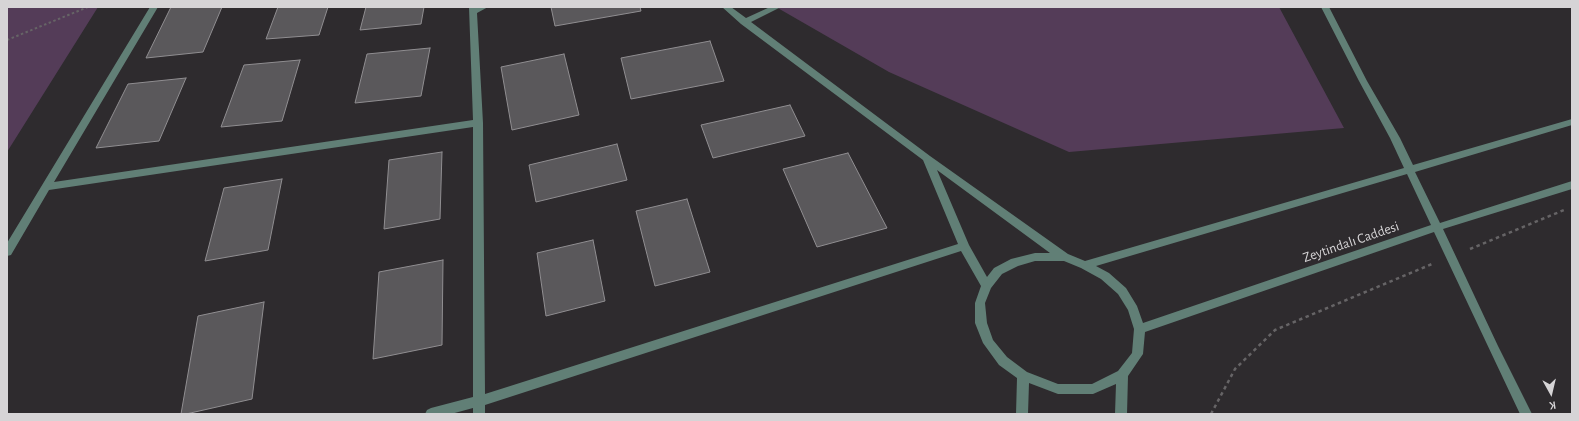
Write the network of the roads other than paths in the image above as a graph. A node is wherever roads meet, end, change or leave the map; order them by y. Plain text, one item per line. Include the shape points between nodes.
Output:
1 (154, 7) edge
2 (484, 7) edge
3 (726, 7) edge
4 (777, 7) edge
5 (1325, 7) edge
6 (473, 9) edge
7 (744, 22) junction
8 (1572, 122) edge
9 (478, 123) junction
10 (927, 158) junction
11 (1410, 168) junction
12 (1572, 185) edge
13 (46, 187) junction
14 (1438, 227) junction
15 (964, 246) junction
16 (7, 252) edge
17 (1064, 257) junction
18 (1085, 265) junction
19 (986, 286) junction
20 (1140, 329) junction
21 (1022, 376) junction
22 (1122, 376) junction
23 (479, 401) junction
24 (431, 414) edge
25 (479, 414) edge
26 (1022, 414) edge
27 (1121, 414) edge
28 (1526, 414) edge

1 - 13 street
2 - 6 street
3 - 7 street
4 - 7 street
5 - 11 street
6 - 9 street
7 - 10 street
8 - 11 street
9 - 13 street
9 - 23 street
10 - 15 street
10 - 17 street
11 - 14 street
11 - 18 street
12 - 14 street, Zeytindalı Caddesi
13 - 16 street
14 - 20 street, Zeytindalı Caddesi
14 - 28 street
15 - 19 street
15 - 23 street
17 - 18 street
17 - 19 street via 1035,257 1015,262 998,271
18 - 20 street via 1105,276 1122,291 1133,309
19 - 21 street via 980,303 981,323 989,343 1003,361
20 - 22 street via 1137,354
21 - 22 street via 1058,389 1094,389
21 - 26 street
22 - 27 street
23 - 24 street
23 - 25 street

